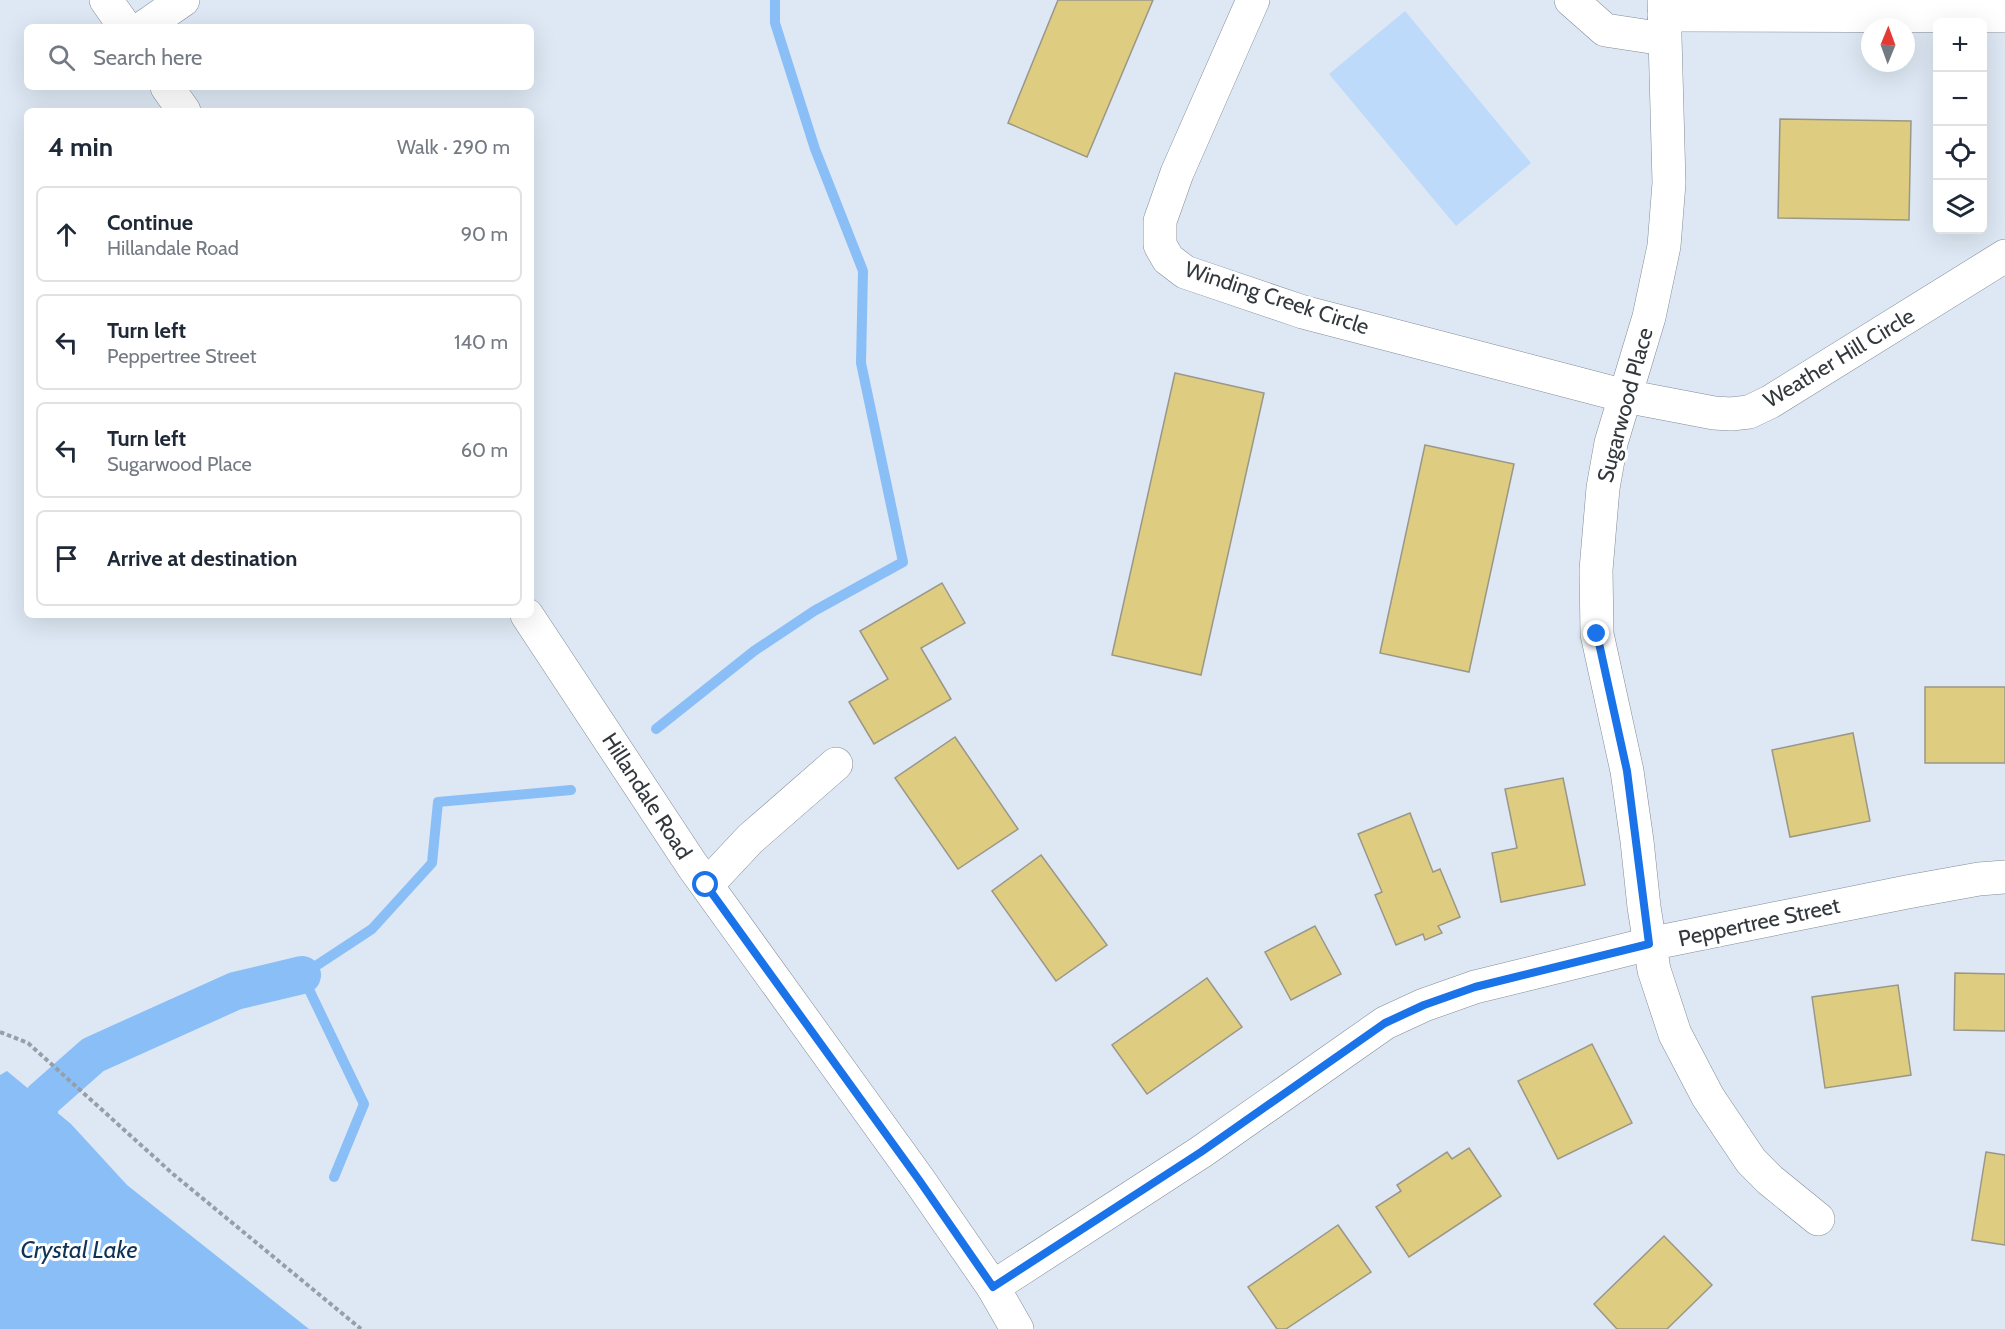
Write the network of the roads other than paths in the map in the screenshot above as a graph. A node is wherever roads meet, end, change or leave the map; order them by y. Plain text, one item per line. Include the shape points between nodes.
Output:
1 (106, 0) edge
2 (183, 0) edge
3 (1253, 0) edge
4 (1571, 0) edge
5 (2005, 16) edge
6 (1664, 18) edge
7 (123, 24) edge
8 (148, 24) edge
9 (169, 90) edge
10 (182, 108) edge
11 (2005, 256) edge
12 (1625, 396) junction
13 (529, 618) edge
14 (836, 764) dead end
15 (2005, 878) edge
16 (706, 885) junction
17 (1649, 944) junction
18 (1818, 1219) dead end
19 (993, 1287) junction
20 (1017, 1329) edge

1 - 7 street
2 - 8 street
3 - 12 street, Winding Creek Circle via 1160,221 1160,245 1168,259 1185,272 1303,312
4 - 6 street via 1605,30
5 - 6 street
6 - 12 street, Sugarwood Place via 1669,183 1664,246
9 - 10 street
11 - 12 street, Weather Hill Circle via 1749,412 1714,413
12 - 17 street, Sugarwood Place via 1603,488 1596,570 1597,634 1627,771
13 - 16 street, Hillandale Road
14 - 16 street via 750,839
15 - 17 street, Peppertree Street via 1908,892
16 - 19 street, Hillandale Road
17 - 18 street, Sugarwood Place via 1675,1034 1708,1097 1751,1161
17 - 19 street, Peppertree Street via 1475,987 1385,1023 1201,1152
19 - 20 street, Hillandale Road

